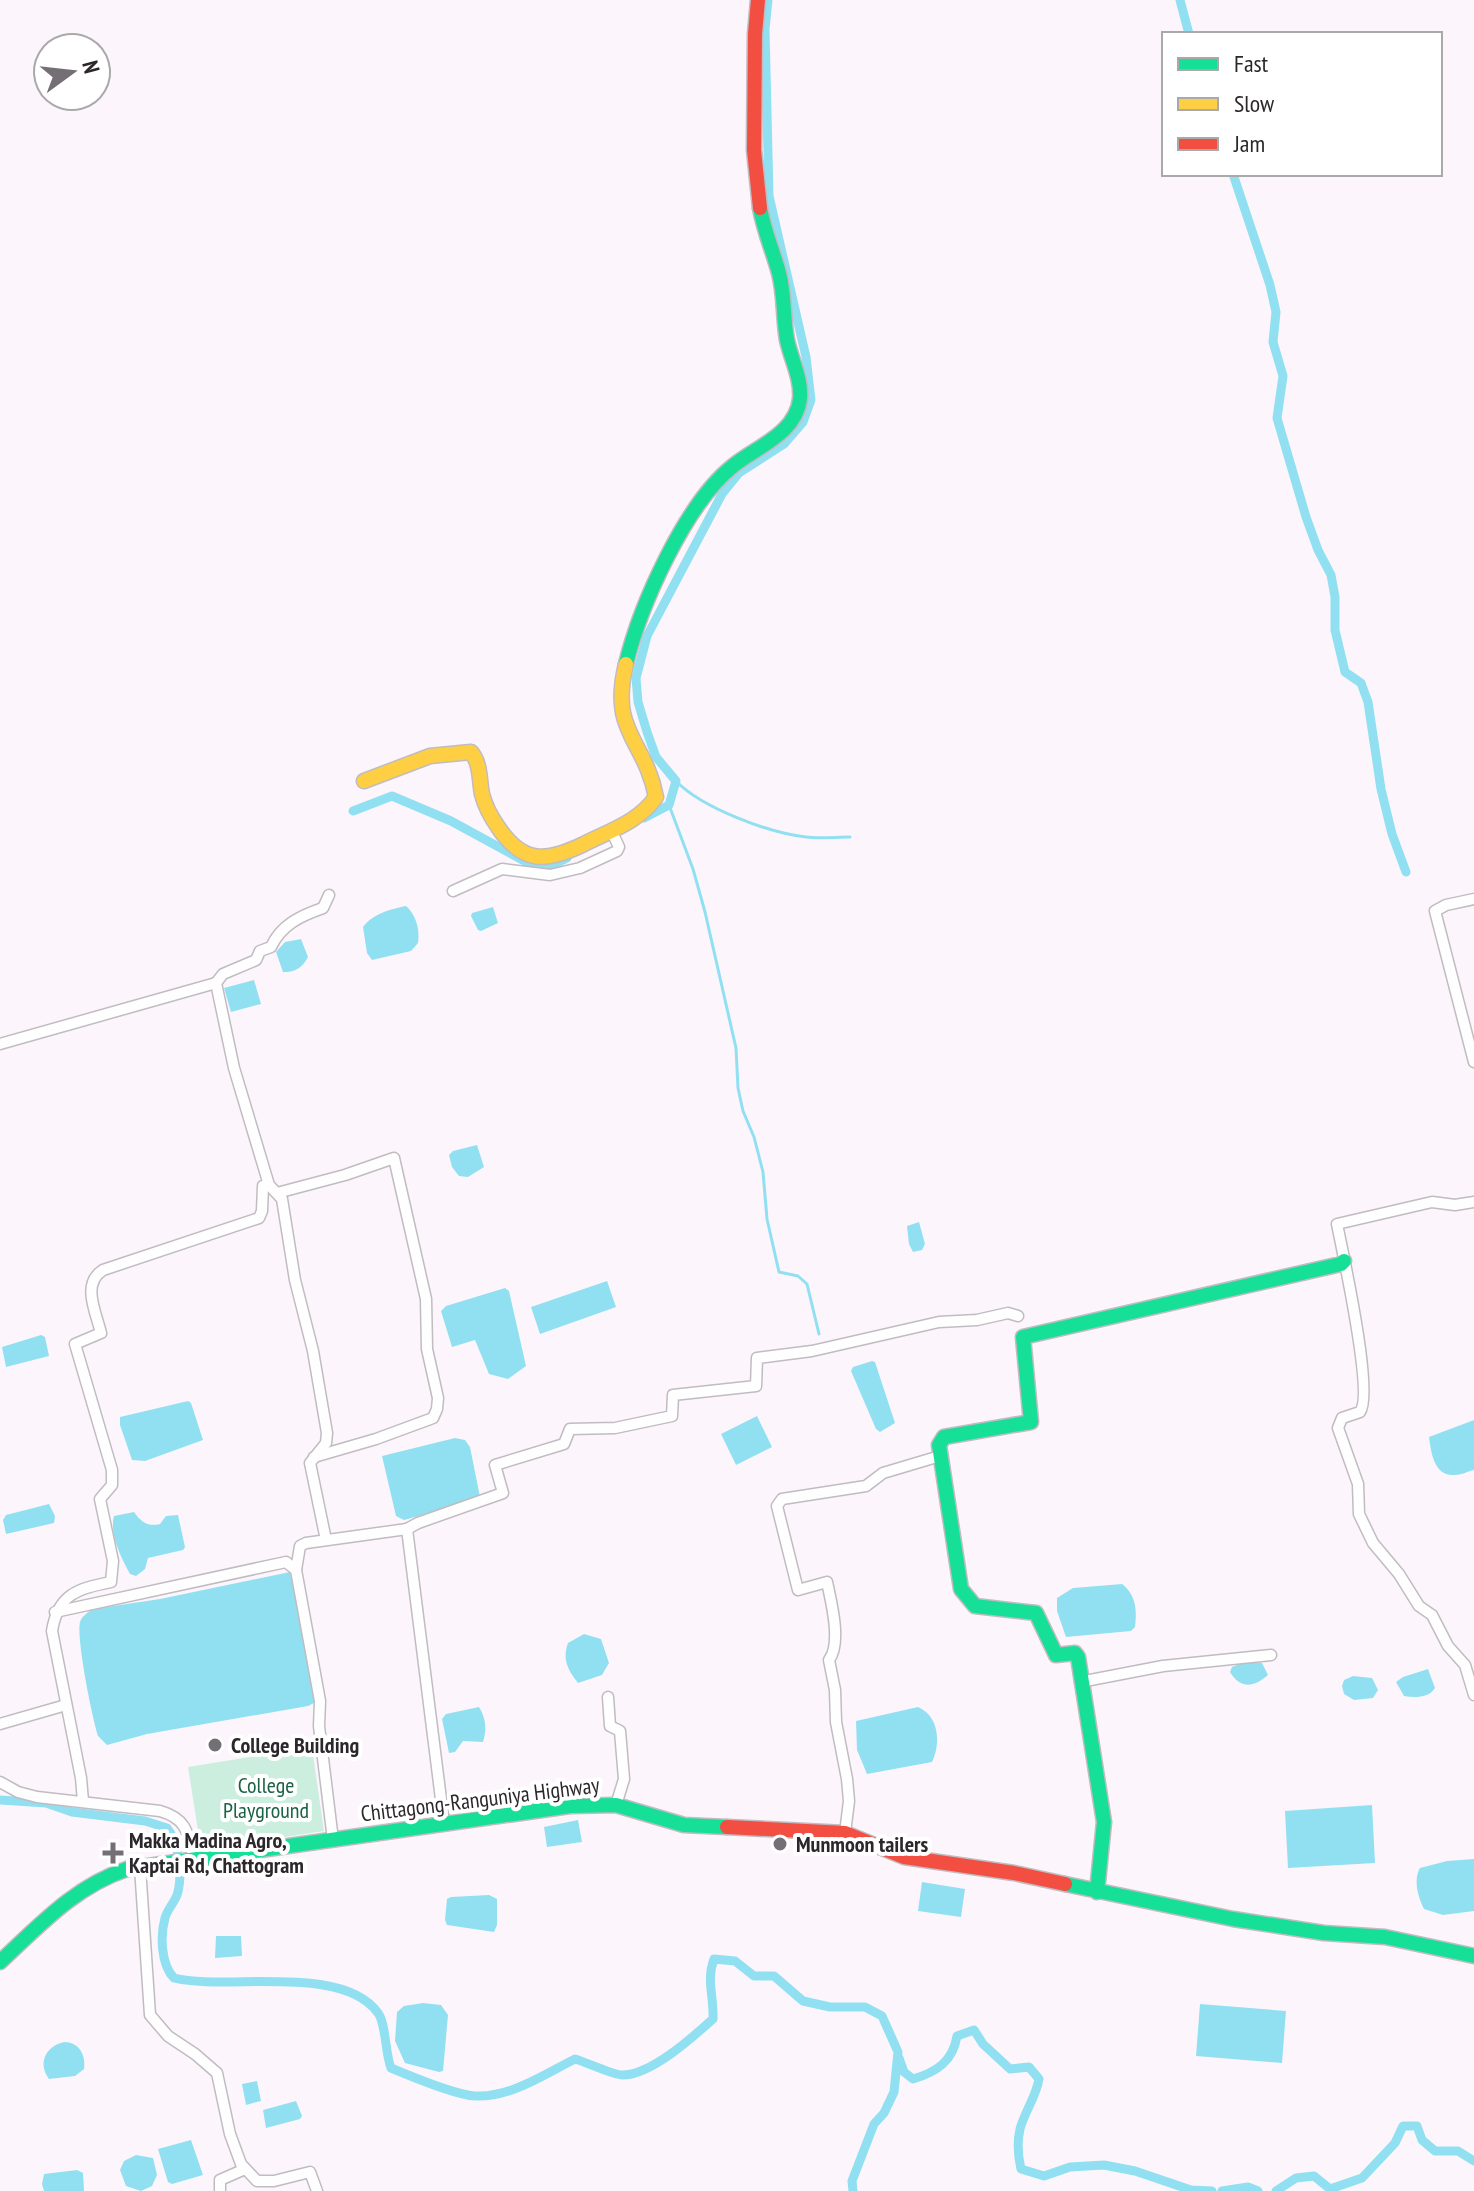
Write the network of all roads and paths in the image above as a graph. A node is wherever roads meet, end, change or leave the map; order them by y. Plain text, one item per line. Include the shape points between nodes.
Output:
1 (758, 0) edge
2 (364, 781) dead end
3 (611, 830) junction
4 (453, 891) dead end
5 (329, 895) dead end
6 (1474, 899) edge
7 (216, 983) junction
8 (0, 1044) edge
9 (1474, 1062) edge
10 (273, 1189) junction
11 (1474, 1202) edge
12 (1344, 1261) junction
13 (1018, 1316) dead end
14 (940, 1456) junction
15 (314, 1457) junction
16 (407, 1529) junction
17 (326, 1540) junction
18 (296, 1570) junction
19 (55, 1612) junction
20 (1271, 1655) dead end
21 (1080, 1682) junction
22 (1474, 1695) edge
23 (608, 1697) dead end
24 (66, 1705) junction
25 (0, 1724) edge
26 (0, 1782) edge
27 (83, 1801) junction
28 (616, 1805) junction
29 (444, 1823) junction
30 (845, 1833) junction
31 (333, 1840) junction
32 (193, 1860) junction
33 (140, 1867) junction
34 (1097, 1892) junction
35 (1474, 1956) edge
36 (0, 1962) edge
37 (245, 2169) junction
38 (220, 2191) edge
39 (317, 2191) edge

1 - 3 street via 753,172 781,282 800,401 779,434 711,489 655,587 628,656 620,702 656,797 651,807
2 - 3 street via 426,756 471,752 478,759 483,799 516,851 541,859 560,855
3 - 4 street via 617,851 580,868 550,875 507,867
5 - 7 street via 323,908 278,932 256,960 223,974
6 - 9 street via 1435,911
7 - 8 street
7 - 10 street via 234,1068
10 - 15 street via 282,1199 327,1433
10 - 15 street via 345,1175 394,1158 426,1299 427,1349 438,1398 433,1418
10 - 19 street via 263,1186 259,1218 93,1278 91,1293 101,1333 75,1344 112,1470 112,1485 100,1499 113,1561 111,1582 83,1588
11 - 12 street via 1432,1202 1339,1222
12 - 14 street via 1023,1337 1031,1422 944,1437
12 - 22 street via 1365,1400 1360,1412 1342,1418 1338,1428 1358,1484 1359,1514 1373,1543 1465,1665
13 - 16 street via 939,1322 757,1358 756,1386 673,1395 672,1416 615,1428 570,1429 564,1444 495,1465 503,1493
14 - 21 street via 961,1589 975,1606 1036,1613 1056,1655 1078,1657
14 - 30 street via 883,1473 866,1486 782,1499 777,1506 798,1590 827,1582 835,1620 834,1654 829,1660 847,1779
15 - 17 street via 310,1463
16 - 17 street
16 - 29 street
17 - 18 street via 300,1546
18 - 19 street via 286,1562 273,1564
18 - 31 street via 320,1701
19 - 24 street via 52,1631
20 - 21 street via 1163,1666
21 - 34 street via 1104,1822
23 - 28 street via 610,1726 620,1731 624,1779
24 - 25 street
24 - 27 street
26 - 27 street via 37,1797
27 - 32 street via 177,1816
28 - 29 street, Chittagong-Ranguniya Highway
28 - 30 street, Chittagong-Ranguniya Highway via 684,1825
29 - 31 street, Chittagong-Ranguniya Highway
30 - 34 street, Chittagong-Ranguniya Highway via 904,1857
31 - 32 street, Chittagong-Ranguniya Highway
32 - 33 street, Chittagong-Ranguniya Highway
33 - 36 street, Chittagong-Ranguniya Highway via 89,1883
33 - 37 street via 150,2015 168,2036 217,2073 230,2134
34 - 35 street, Chittagong-Ranguniya Highway
37 - 38 street via 220,2180
37 - 39 street via 257,2181 310,2172

